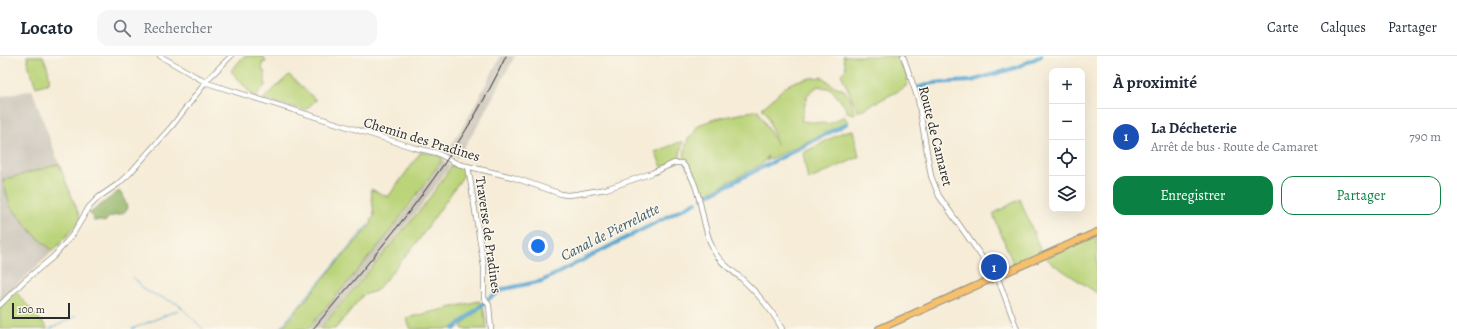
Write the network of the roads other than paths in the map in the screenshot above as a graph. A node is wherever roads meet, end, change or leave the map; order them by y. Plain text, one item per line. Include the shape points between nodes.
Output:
1 (160, 56) edge
2 (231, 56) edge
3 (903, 56) edge
4 (207, 83) junction
5 (468, 166) junction
6 (1097, 232) edge
7 (996, 277) junction
8 (0, 305) edge
9 (491, 329) edge
10 (782, 329) edge
11 (879, 329) edge
12 (1017, 329) edge

1 - 4 street, Chemin des Pradines
2 - 4 street
3 - 7 street, Route de Camaret via 918,99 931,176 950,212
4 - 5 street, Chemin des Pradines via 437,153
4 - 8 street via 127,176 89,207 73,234 53,257
5 - 9 street, Traverse de Pradines via 484,267 484,294 490,310
5 - 10 street, Chemin des Pradines via 567,195 606,189 674,163 682,163 698,192 714,252 762,301
6 - 7 main road
7 - 11 main road
7 - 12 street, Route de Camaret

